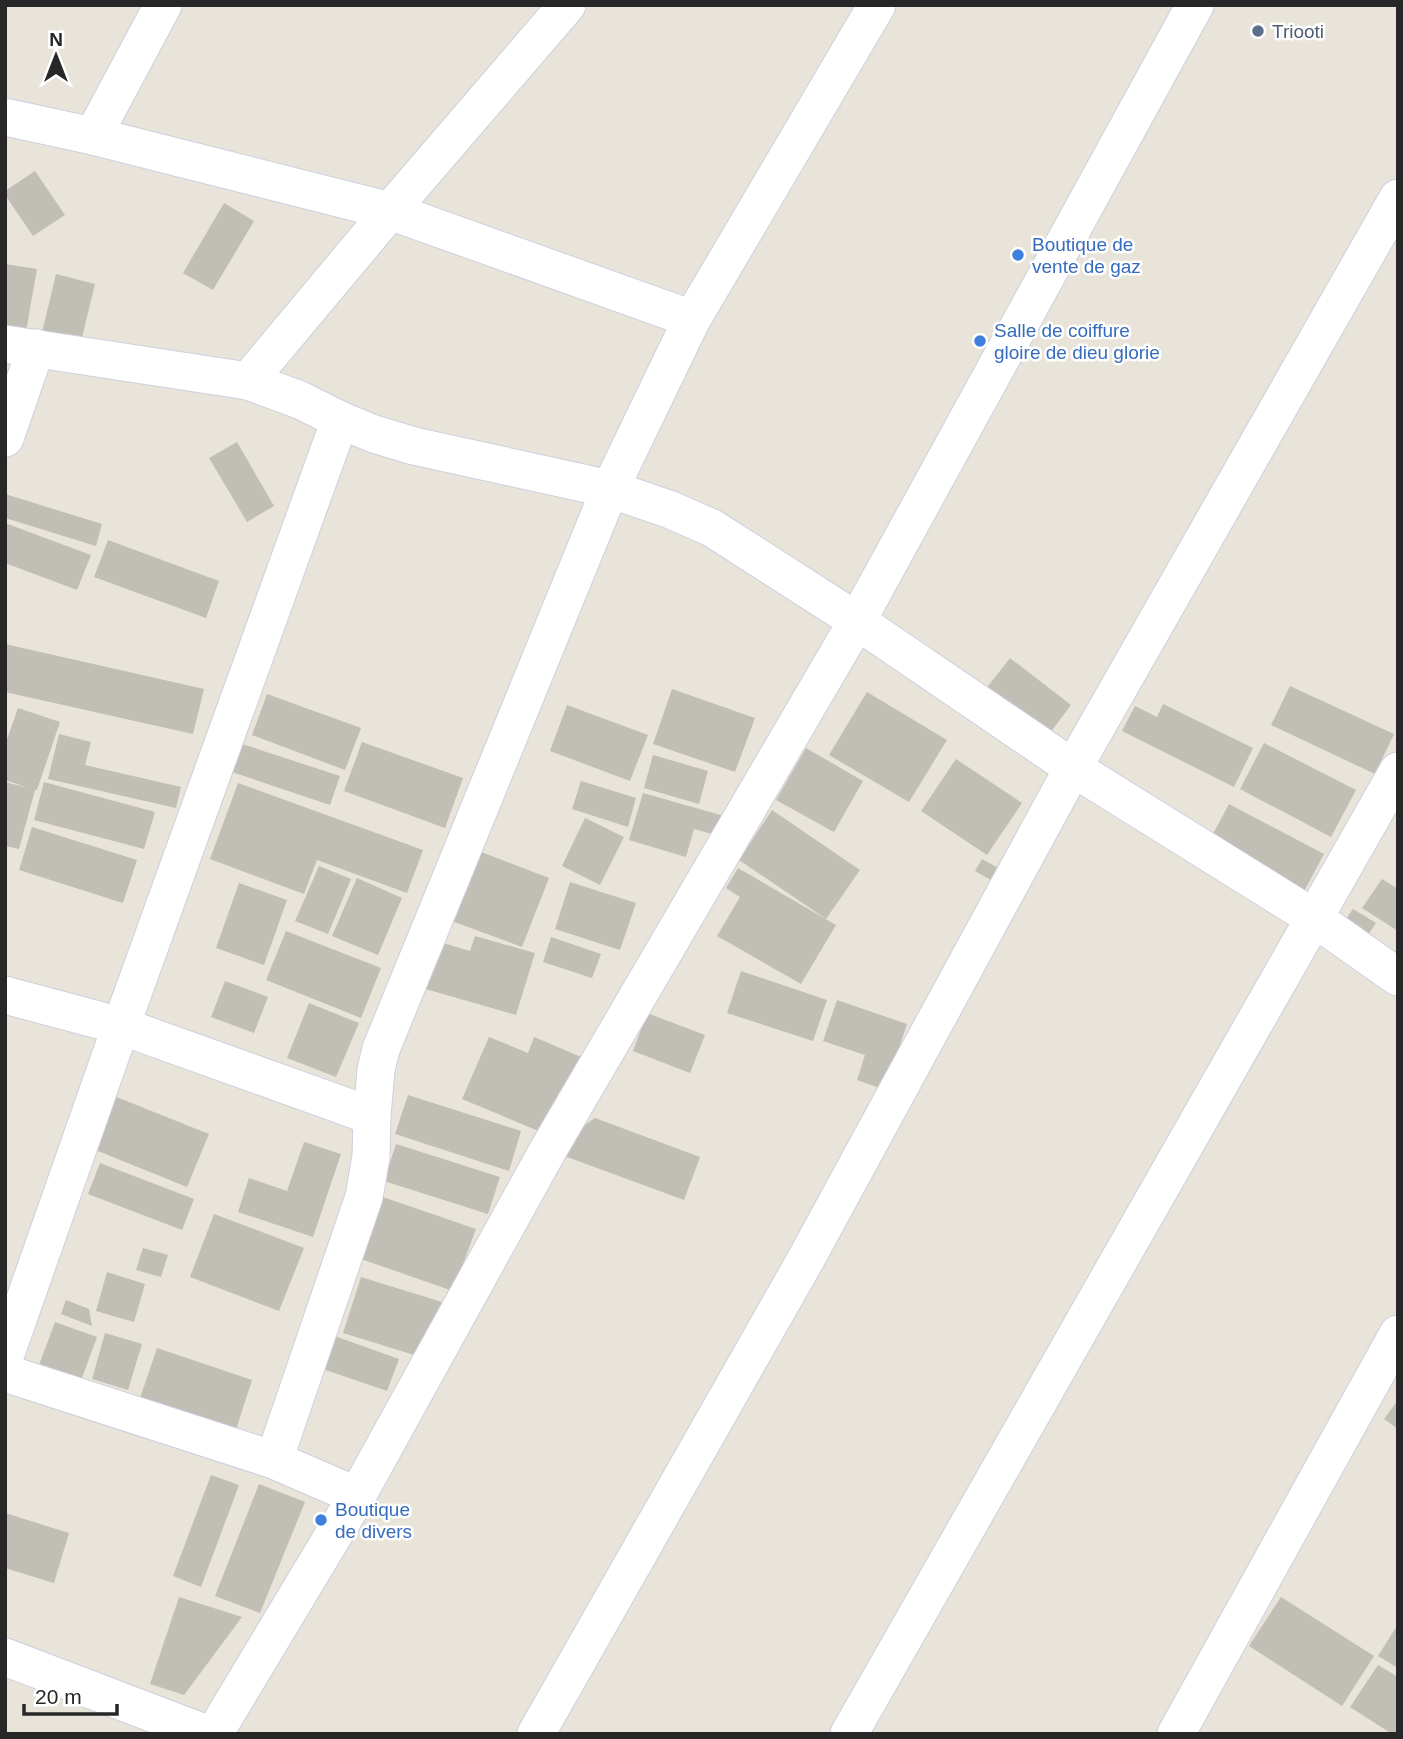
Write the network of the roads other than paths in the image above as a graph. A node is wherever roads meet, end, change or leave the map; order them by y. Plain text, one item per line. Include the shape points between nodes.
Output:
1 (163, 5) edge
2 (567, 5) edge
3 (877, 5) edge
4 (1195, 5) edge
5 (5, 117) edge
6 (93, 136) junction
7 (1398, 198) edge
8 (390, 211) junction
9 (692, 319) junction
10 (20, 346) edge
11 (248, 381) junction
12 (340, 420) junction
13 (5, 438) edge
14 (610, 489) junction
15 (857, 621) junction
16 (1073, 768) junction
17 (1398, 771) edge
18 (1314, 918) junction
19 (1398, 977) edge
20 (5, 995) edge
21 (121, 1026) junction
22 (372, 1116) junction
23 (1398, 1334) edge
24 (5, 1356) edge
25 (5, 1373) edge
26 (274, 1460) junction
27 (357, 1496) junction
28 (5, 1657) edge
29 (207, 1734) edge
30 (214, 1734) edge
31 (536, 1734) edge
32 (849, 1734) edge
33 (1176, 1734) edge

1 - 6 street
2 - 8 street
3 - 9 street
4 - 15 street
5 - 6 street
6 - 8 street
7 - 16 street
8 - 9 street
8 - 11 street
9 - 14 street
10 - 11 street
10 - 13 street
11 - 12 street
12 - 14 street via 414,446
12 - 21 street
14 - 15 street via 712,528
14 - 22 street via 381,1049
15 - 16 street
15 - 27 street via 548,1150
16 - 18 street
16 - 31 street via 806,1259
17 - 18 street
18 - 19 street
18 - 32 street
20 - 21 street
21 - 22 street
21 - 24 street
22 - 26 street via 364,1197
23 - 33 street
25 - 26 street
26 - 27 street
27 - 30 street
28 - 29 street

